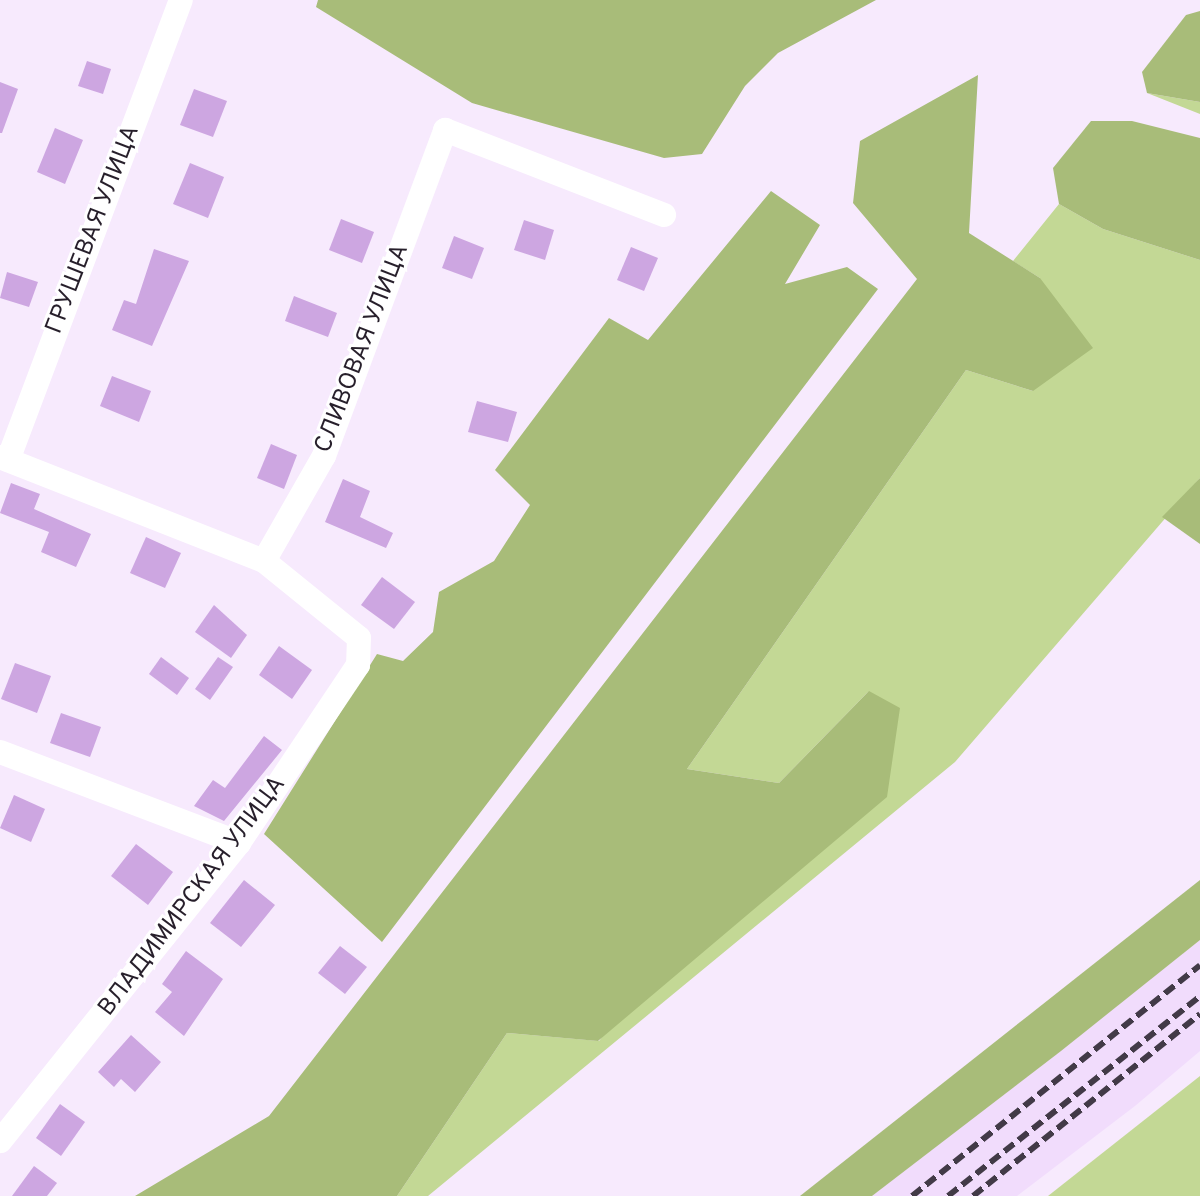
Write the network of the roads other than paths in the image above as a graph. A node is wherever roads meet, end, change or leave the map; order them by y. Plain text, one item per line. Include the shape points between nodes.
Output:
1 (181, 0) edge
2 (664, 215) dead end
3 (4, 458) edge
4 (264, 561) junction
5 (0, 752) edge
6 (239, 843) junction
7 (0, 1141) edge

1 - 3 street, ГРУШЕВАЯ УЛИЦА
2 - 4 street, СЛИВОВАЯ УЛИЦА via 445,130 324,456
3 - 4 street
4 - 6 street, ВЛАДИМИРСКАЯ УЛИЦА via 359,638 358,665
5 - 6 street
6 - 7 street, ВЛАДИМИРСКАЯ УЛИЦА

